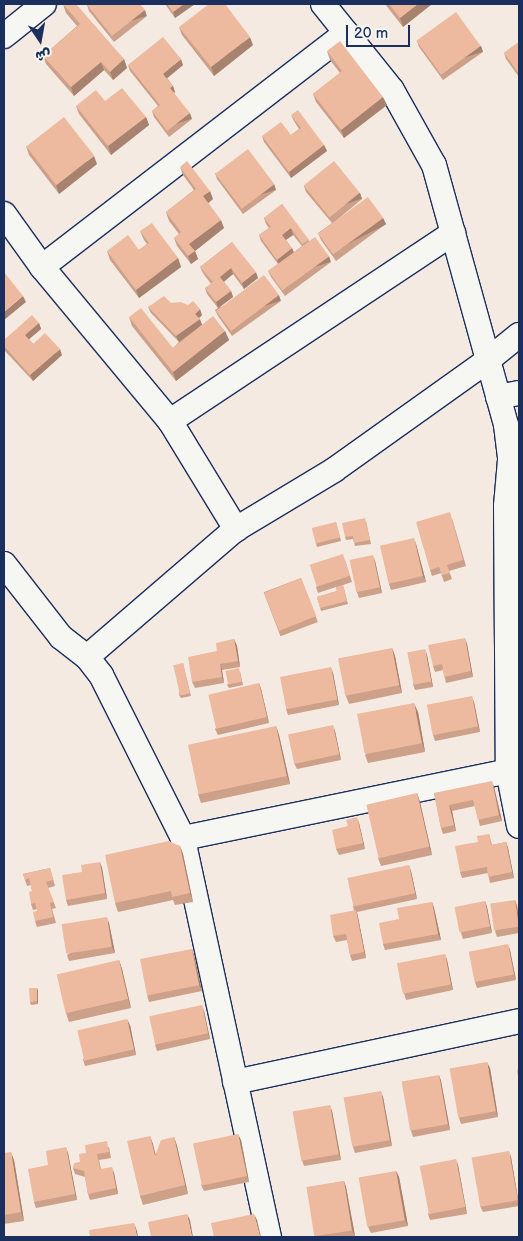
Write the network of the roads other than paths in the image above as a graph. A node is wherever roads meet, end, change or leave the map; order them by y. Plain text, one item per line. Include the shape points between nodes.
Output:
1 (44, 4) edge
2 (324, 4) edge
3 (346, 33) junction
4 (4, 36) edge
5 (4, 214) edge
6 (454, 233) junction
7 (42, 267) junction
8 (519, 335) edge
9 (488, 360) junction
10 (509, 395) edge
11 (170, 421) junction
12 (512, 506) edge
13 (236, 529) junction
14 (4, 564) edge
15 (87, 657) junction
16 (514, 770) edge
17 (519, 826) edge
18 (183, 838) junction
19 (519, 1021) edge
20 (235, 1082) junction
21 (269, 1237) edge

1 - 4 street
2 - 3 street
3 - 6 street via 392,90 434,165
3 - 7 street
5 - 7 street
6 - 9 street
6 - 11 street
7 - 11 street
8 - 9 street
9 - 10 street
9 - 13 street via 334,470
10 - 12 street via 506,425
11 - 13 street
12 - 16 street
13 - 15 street
14 - 15 street via 61,637
15 - 18 street via 101,675
16 - 17 street
16 - 18 street
18 - 20 street
19 - 20 street
20 - 21 street

